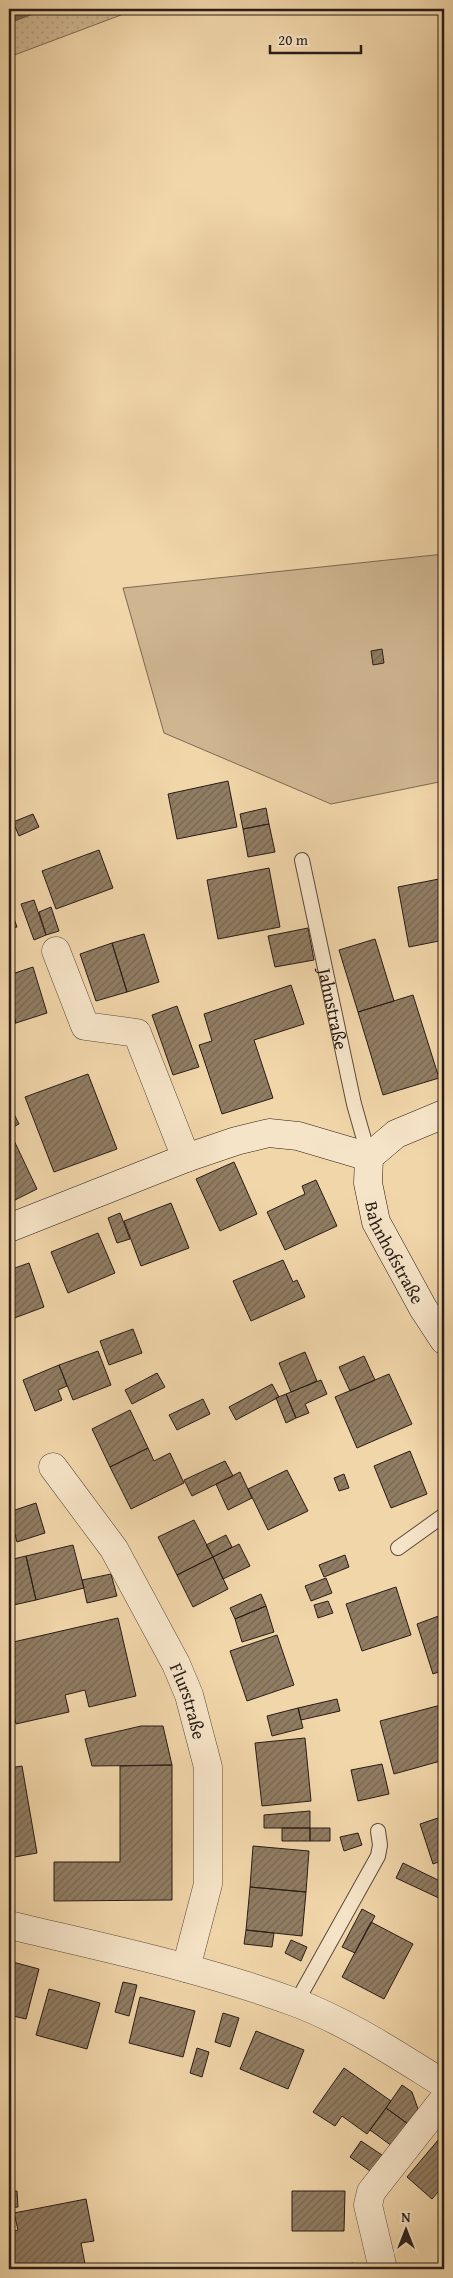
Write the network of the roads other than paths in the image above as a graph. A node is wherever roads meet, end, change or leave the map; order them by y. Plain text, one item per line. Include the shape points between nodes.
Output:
1 (302, 860) dead end
2 (56, 951) dead end
3 (444, 1114) edge
4 (369, 1157) junction
5 (186, 1158) junction
6 (9, 1228) edge
7 (444, 1340) edge
8 (53, 1467) dead end
9 (444, 1515) edge
10 (398, 1548) dead end
11 (378, 1831) dead end
12 (9, 1925) edge
13 (186, 1968) junction
14 (296, 2003) junction
15 (444, 2084) edge
16 (444, 2099) edge
17 (383, 2269) edge

1 - 4 lane, Jahnstraße via 354,1104
2 - 5 street via 85,1026 138,1034
3 - 4 street via 396,1134
4 - 5 street via 298,1136 269,1133
4 - 7 street, Bahnhofstraße via 368,1183 376,1222
5 - 6 street
8 - 13 street, Flurstraße via 114,1549 176,1664 189,1695 208,1766 208,1884
9 - 10 lane
11 - 14 lane via 378,1856
12 - 13 street
13 - 14 street
14 - 15 street via 372,2039
16 - 17 street via 371,2192 368,2205

